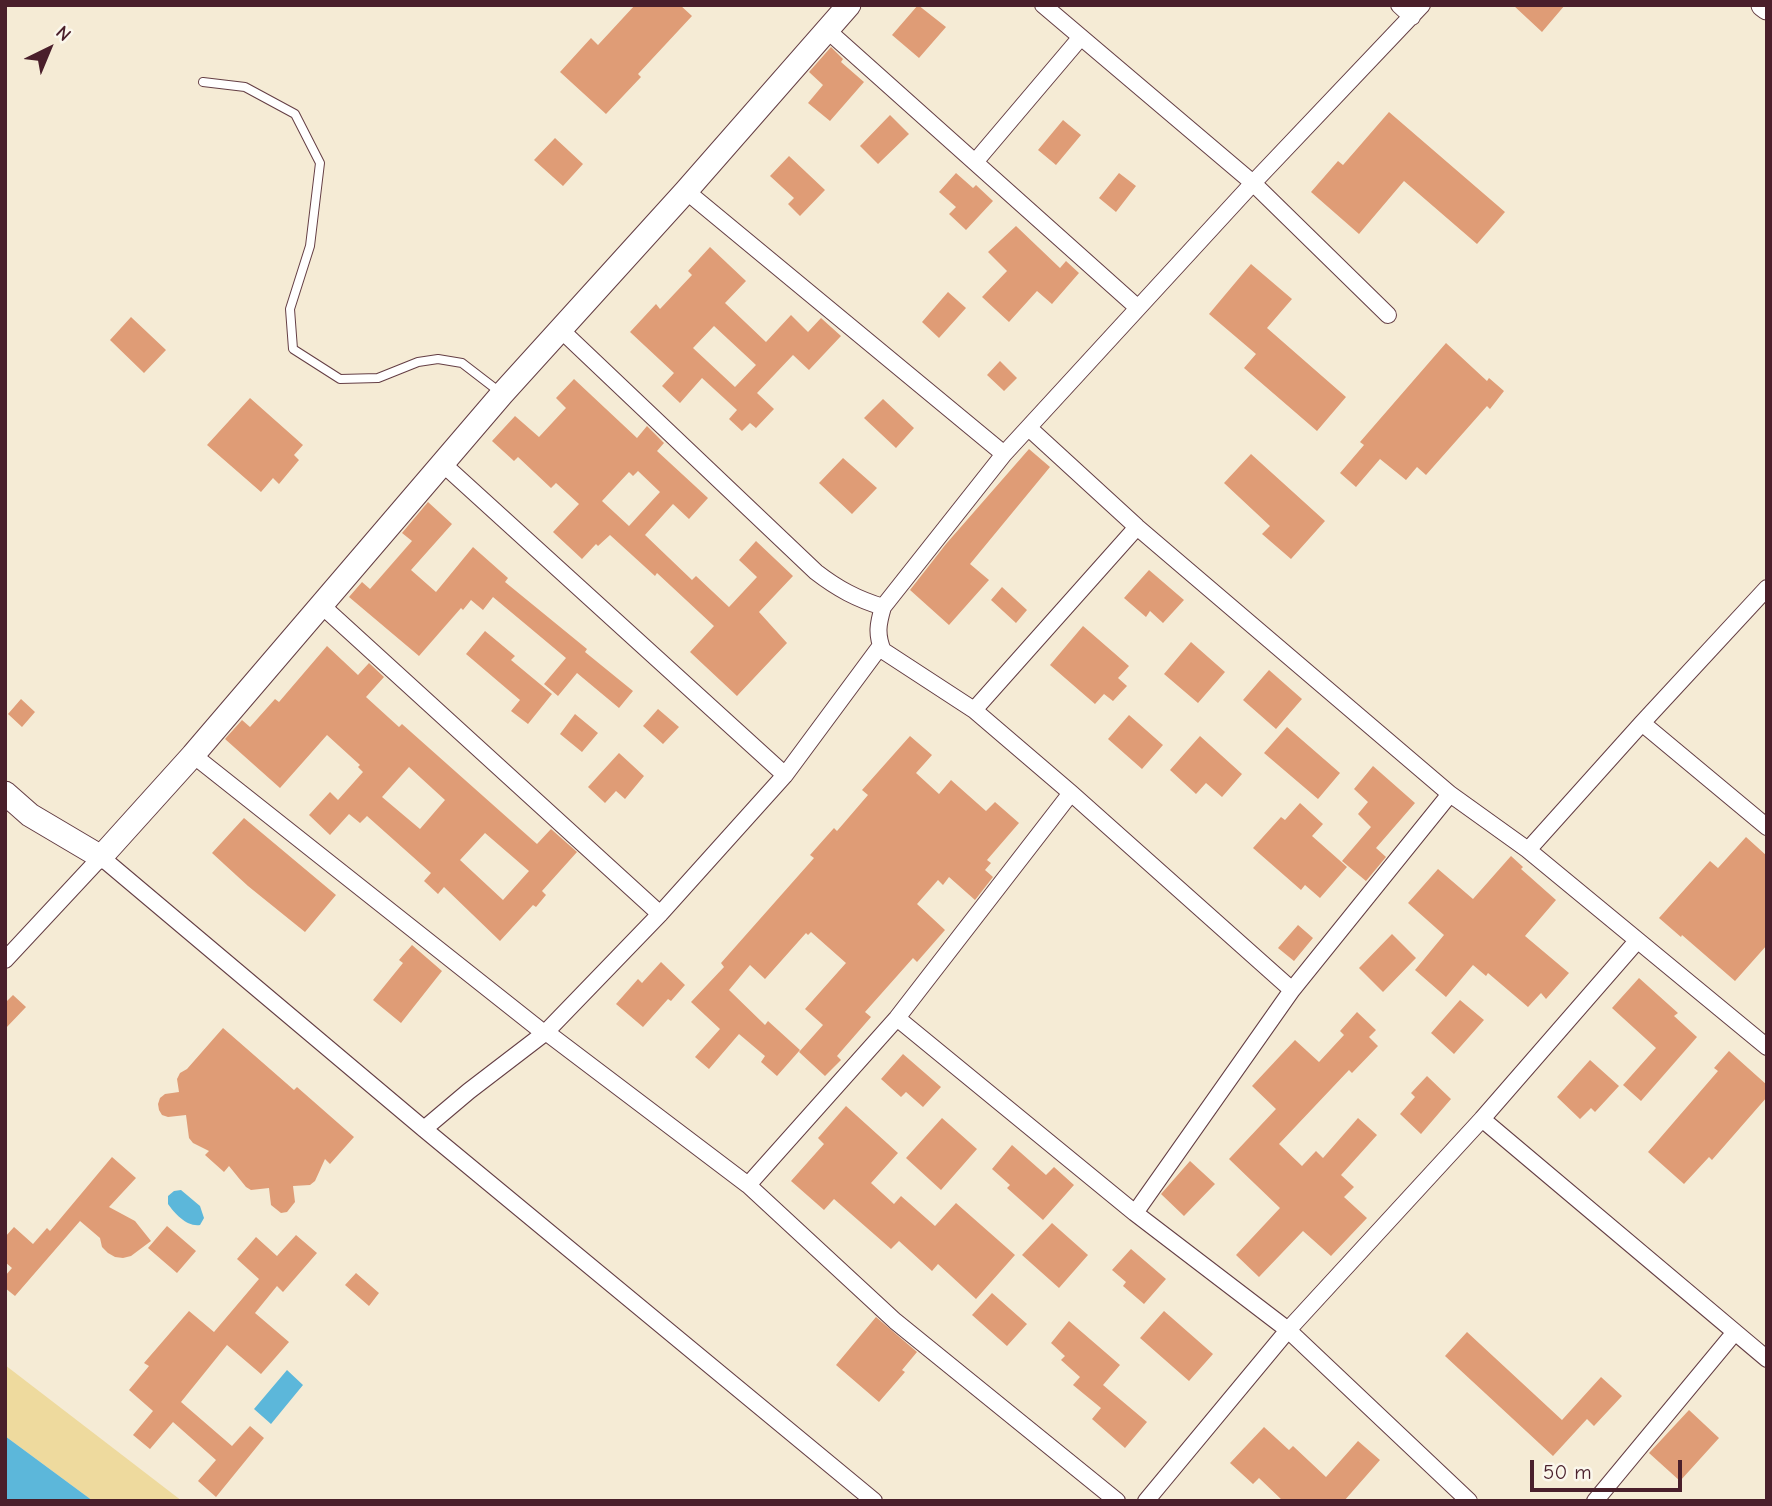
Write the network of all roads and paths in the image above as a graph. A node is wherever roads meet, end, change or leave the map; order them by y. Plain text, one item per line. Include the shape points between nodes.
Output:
1 (849, 5) edge
2 (1043, 5) edge
3 (1399, 5) edge
4 (1417, 11) edge
5 (827, 30) junction
6 (1081, 37) junction
7 (203, 82) dead end
8 (975, 162) junction
9 (1253, 183) junction
10 (686, 191) junction
11 (1138, 308) junction
12 (1388, 315) dead end
13 (560, 330) junction
14 (502, 394) junction
15 (1030, 429) junction
16 (1004, 454) junction
17 (443, 464) junction
18 (1137, 527) junction
19 (1767, 588) edge
20 (320, 604) junction
21 (883, 607) junction
22 (879, 648) junction
23 (974, 710) junction
24 (1642, 723) junction
25 (193, 755) junction
26 (785, 775) junction
27 (5, 793) edge
28 (1071, 793) junction
29 (1450, 794) junction
30 (1767, 827) edge
31 (1528, 850) junction
32 (101, 857) junction
33 (660, 914) junction
34 (1637, 941) junction
35 (5, 960) edge
36 (1292, 990) junction
37 (897, 1018) junction
38 (545, 1032) junction
39 (1767, 1047) edge
40 (1482, 1119) junction
41 (424, 1129) junction
42 (748, 1185) junction
43 (1135, 1213) junction
44 (1288, 1330) junction
45 (1735, 1332) junction
46 (1767, 1359) edge
47 (874, 1501) edge
48 (1116, 1501) edge
49 (1146, 1501) edge
50 (1469, 1501) edge
51 (1595, 1501) edge

1 - 5 street
2 - 6 street
3 - 4 street
4 - 9 street
5 - 8 street
5 - 10 street
6 - 8 street
6 - 9 street
7 - 14 lane via 245,87 295,114 320,163 310,246 290,309 293,349 340,379 378,378 428,360 462,363
8 - 11 street
9 - 11 street
9 - 12 street
10 - 13 street
10 - 16 street
11 - 15 street
13 - 14 street
13 - 21 street via 816,572 859,600
14 - 17 street
15 - 16 street
15 - 18 street
16 - 21 street
17 - 20 street
17 - 26 street
18 - 23 street
18 - 29 street
19 - 24 street
20 - 25 street
20 - 33 street
21 - 22 street via 878,624 883,650
22 - 23 street
22 - 26 street
23 - 28 street
24 - 30 street
24 - 31 street
25 - 32 street
25 - 38 street
26 - 33 street
27 - 32 street via 30,815
28 - 36 street
28 - 37 street
29 - 31 street
29 - 36 street
31 - 34 street
32 - 35 street
32 - 41 street
33 - 38 street
34 - 39 street
34 - 40 street
36 - 43 street
37 - 42 street
37 - 43 street
38 - 41 street
38 - 42 street
40 - 44 street
40 - 45 street
41 - 47 street
42 - 48 street via 895,1321
43 - 44 street
44 - 49 street
44 - 50 street
45 - 46 street
45 - 51 street

